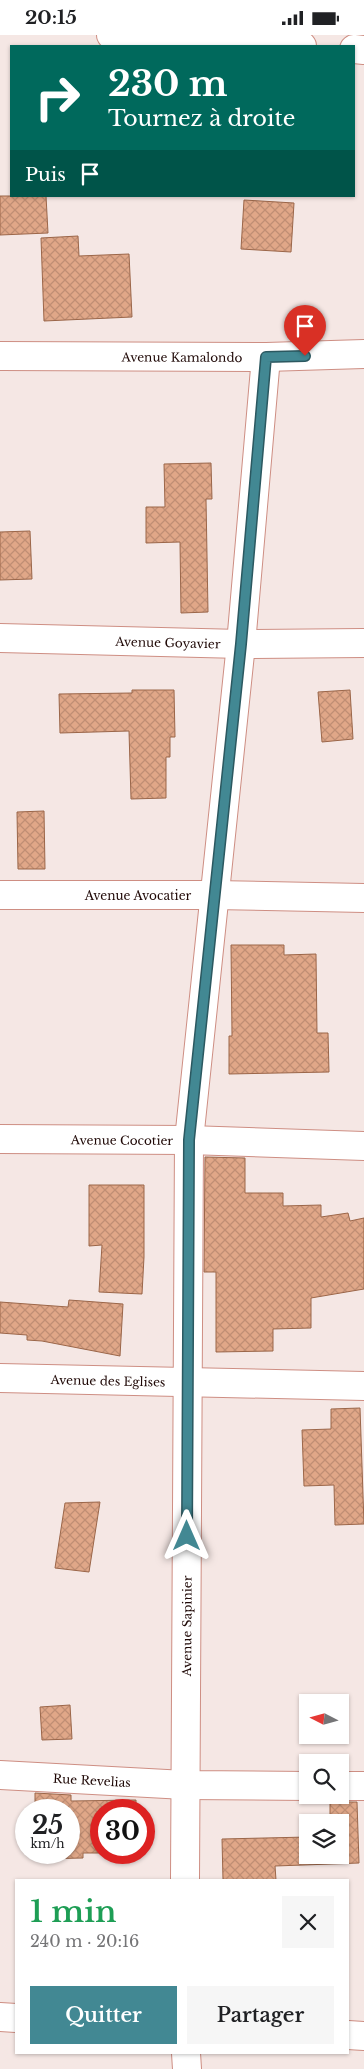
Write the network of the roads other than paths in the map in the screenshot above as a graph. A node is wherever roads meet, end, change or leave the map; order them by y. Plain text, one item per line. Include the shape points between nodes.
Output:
1 (111, 35) edge
2 (285, 45) edge
3 (364, 354) edge
4 (0, 356) edge
5 (266, 357) junction
6 (0, 637) edge
7 (364, 643) edge
8 (241, 644) junction
9 (0, 895) edge
10 (214, 895) junction
11 (364, 898) edge
12 (0, 1139) edge
13 (189, 1140) junction
14 (364, 1146) edge
15 (0, 1378) edge
16 (188, 1382) junction
17 (364, 1385) edge
18 (0, 1775) edge
19 (185, 1785) junction
20 (299, 1786) edge
21 (349, 1786) edge
22 (364, 1787) edge
23 (185, 1879) edge
24 (0, 2017) edge
25 (15, 2018) edge
26 (349, 2035) edge
27 (364, 2036) edge
28 (186, 2054) edge
29 (187, 2069) edge

1 - 2 street
3 - 5 street, Avenue Kamalondo
4 - 5 street, Avenue Kamalondo
5 - 8 street, Avenue Sapinier
6 - 8 street, Avenue Goyavier
7 - 8 street, Avenue Goyavier
8 - 10 street, Avenue Sapinier
9 - 10 street, Avenue Avocatier
10 - 11 street, Avenue Avocatier
10 - 13 street, Avenue Sapinier
12 - 13 street, Avenue Cocotier
13 - 14 street, Avenue Cocotier
13 - 16 street, Avenue Sapinier
15 - 16 street, Avenue des Eglises
16 - 17 street, Avenue des Eglises
16 - 19 street, Avenue Sapinier
18 - 19 street, Rue Revelias
19 - 20 street, Rue Revelias
19 - 23 street, Avenue Sapinier
21 - 22 street
24 - 25 street
26 - 27 street
28 - 29 street

